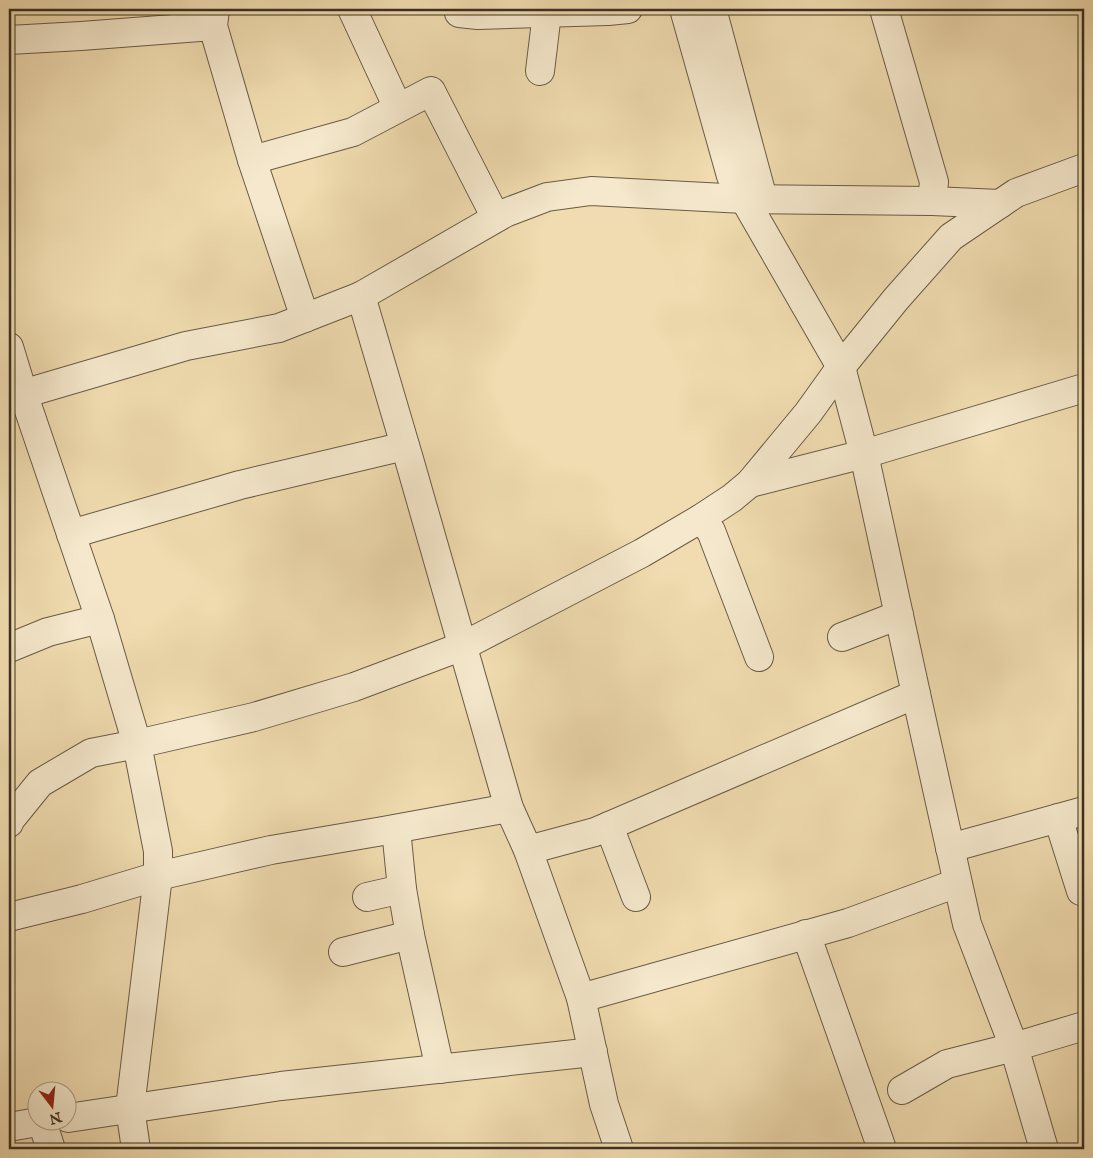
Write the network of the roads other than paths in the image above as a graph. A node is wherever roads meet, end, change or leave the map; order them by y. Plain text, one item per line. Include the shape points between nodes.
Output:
1 (352, 9) edge
2 (458, 9) edge
3 (628, 9) edge
4 (684, 9) edge
5 (712, 9) edge
6 (884, 9) edge
7 (547, 13) junction
8 (214, 17) edge
9 (9, 40) edge
10 (540, 71) dead end
11 (398, 108) junction
12 (252, 160) junction
13 (1084, 168) edge
14 (754, 199) junction
15 (932, 202) junction
16 (1000, 204) junction
17 (496, 218) junction
18 (361, 296) junction
19 (305, 318) junction
20 (9, 347) edge
21 (840, 367) junction
22 (1084, 388) edge
23 (16, 395) edge
24 (405, 446) junction
25 (864, 454) junction
26 (750, 483) junction
27 (700, 519) junction
28 (71, 534) junction
29 (899, 615) junction
30 (100, 619) junction
31 (842, 638) dead end
32 (463, 646) junction
33 (9, 648) edge
34 (759, 657) dead end
35 (916, 694) junction
36 (137, 744) junction
37 (509, 808) junction
38 (1084, 811) edge
39 (1058, 818) junction
40 (9, 822) edge
41 (609, 826) junction
42 (396, 829) junction
43 (950, 848) junction
44 (528, 850) junction
45 (158, 876) junction
46 (957, 883) junction
47 (402, 889) junction
48 (1080, 891) dead end
49 (367, 897) dead end
50 (636, 897) dead end
51 (9, 917) edge
52 (806, 934) junction
53 (410, 935) junction
54 (343, 952) dead end
55 (581, 998) junction
56 (1084, 1026) edge
57 (1014, 1047) junction
58 (593, 1052) junction
59 (440, 1068) junction
60 (902, 1090) dead end
61 (130, 1108) junction
62 (78, 1116) edge
63 (28, 1123) edge
64 (9, 1126) edge
65 (52, 1130) edge
66 (50, 1149) edge
67 (136, 1149) edge
68 (619, 1149) edge
69 (882, 1149) edge
70 (1044, 1149) edge

1 - 11 street
2 - 7 street via 459,13 478,15
3 - 7 street
4 - 14 street via 731,176
5 - 14 street
6 - 15 street via 934,182
7 - 10 street
8 - 9 street via 81,36
8 - 12 street
11 - 12 street via 353,132
11 - 17 street via 430,91
12 - 19 street
13 - 16 street via 1016,193
14 - 15 street
14 - 17 street via 591,191 547,197
14 - 21 street
15 - 16 street
16 - 21 street via 951,237
17 - 18 street
18 - 19 street
18 - 24 street
19 - 23 street via 278,328 186,346
20 - 23 street
21 - 25 street
21 - 26 street via 808,413
22 - 25 street
23 - 28 street
24 - 28 street via 240,485
24 - 32 street
25 - 26 street
25 - 29 street
26 - 27 street
27 - 32 street via 642,554
27 - 34 street via 711,531
28 - 30 street
29 - 31 street
29 - 35 street
30 - 33 street via 48,632
30 - 36 street
32 - 36 street via 354,687 272,712
32 - 37 street
35 - 41 street
35 - 43 street
36 - 40 street via 91,753 40,783
36 - 45 street via 158,851
37 - 42 street
37 - 44 street
38 - 39 street
39 - 43 street
39 - 48 street
41 - 44 street
41 - 50 street
42 - 45 street via 271,850
42 - 47 street
43 - 46 street
44 - 55 street
45 - 51 street
45 - 61 street
46 - 52 street via 848,923
46 - 57 street via 967,924
47 - 49 street
47 - 53 street
52 - 55 street
52 - 69 street
53 - 54 street
53 - 59 street
55 - 58 street
56 - 57 street
57 - 60 street via 947,1064
57 - 70 street
58 - 59 street
58 - 68 street via 604,1104
59 - 61 street
61 - 62 street
61 - 67 street
63 - 64 street
65 - 66 street

